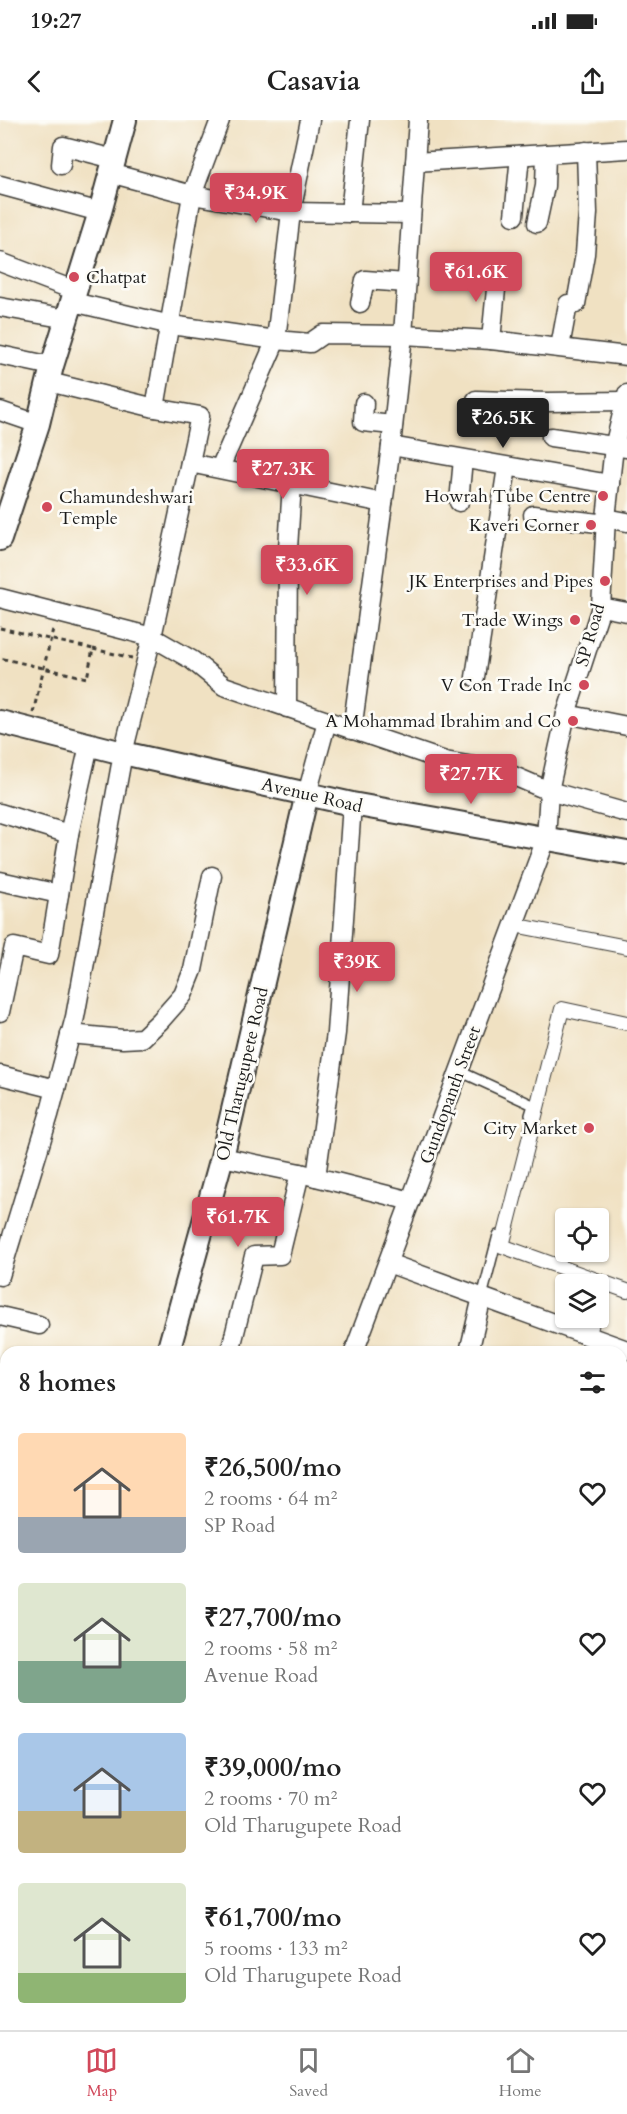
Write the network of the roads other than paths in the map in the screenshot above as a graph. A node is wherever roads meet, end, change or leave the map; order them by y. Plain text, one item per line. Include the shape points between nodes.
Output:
1 (125, 120) edge
2 (220, 120) edge
3 (310, 120) edge
4 (360, 120) edge
5 (418, 120) edge
6 (627, 149) edge
7 (586, 151) junction
8 (546, 154) junction
9 (520, 156) junction
10 (415, 162) junction
11 (61, 165) dead end
12 (112, 166) junction
13 (0, 185) edge
14 (517, 185) junction
15 (545, 186) junction
16 (192, 195) junction
17 (100, 212) junction
18 (291, 212) junction
19 (350, 213) junction
20 (410, 214) junction
21 (514, 216) dead end
22 (537, 223) dead end
23 (0, 262) edge
24 (498, 269) dead end
25 (406, 283) junction
26 (360, 303) dead end
27 (72, 304) junction
28 (0, 307) edge
29 (171, 325) junction
30 (403, 335) junction
31 (276, 340) junction
32 (491, 340) junction
33 (561, 347) junction
34 (0, 355) edge
35 (627, 356) edge
36 (50, 374) junction
37 (626, 398) edge
38 (476, 400) dead end
39 (364, 403) dead end
40 (156, 408) junction
41 (0, 411) edge
42 (38, 424) junction
43 (393, 426) junction
44 (550, 437) dead end
45 (391, 446) junction
46 (621, 447) edge
47 (463, 459) junction
48 (190, 463) junction
49 (220, 468) junction
50 (507, 468) junction
51 (292, 483) junction
52 (610, 484) junction
53 (7, 498) edge
54 (459, 502) dead end
55 (383, 503) junction
56 (533, 515) dead end
57 (606, 521) junction
58 (627, 522) edge
59 (0, 538) edge
60 (0, 598) edge
61 (601, 607) junction
62 (627, 612) edge
63 (152, 637) junction
64 (475, 677) dead end
65 (287, 708) junction
66 (566, 714) junction
67 (327, 721) junction
68 (0, 722) edge
69 (627, 726) edge
70 (352, 730) junction
71 (88, 745) junction
72 (123, 753) junction
73 (549, 791) junction
74 (307, 794) junction
75 (352, 804) junction
76 (0, 813) edge
77 (627, 813) edge
78 (69, 834) junction
79 (546, 839) junction
80 (627, 852) edge
81 (212, 876) dead end
82 (0, 881) edge
83 (59, 894) junction
84 (514, 925) junction
85 (7, 945) edge
86 (627, 947) edge
87 (0, 1012) edge
88 (627, 1023) edge
89 (70, 1034) junction
90 (459, 1071) junction
91 (0, 1075) edge
92 (56, 1089) junction
93 (222, 1157) junction
94 (308, 1175) junction
95 (411, 1201) junction
96 (388, 1263) junction
97 (565, 1274) edge
98 (0, 1276) edge
99 (609, 1290) edge
100 (627, 1291) edge
101 (482, 1297) junction
102 (0, 1316) edge
103 (39, 1325) dead end
104 (591, 1328) edge
105 (589, 1336) junction
106 (170, 1346) edge
107 (232, 1346) edge
108 (356, 1346) edge
109 (470, 1346) edge
110 (616, 1346) edge

1 - 12 street
2 - 16 street
3 - 18 street
4 - 19 street
5 - 10 street
6 - 7 street
7 - 8 street
7 - 33 street via 585,254 576,304 568,304
8 - 9 street
8 - 15 street
9 - 10 street
9 - 14 street
10 - 20 street
11 - 12 street via 63,146
12 - 16 street
12 - 17 street
13 - 17 street
14 - 15 street
14 - 21 street
15 - 22 street
16 - 18 street
16 - 29 street
17 - 27 street
18 - 19 street
18 - 31 street
19 - 20 street
20 - 25 street
23 - 27 street
24 - 32 street
25 - 26 street via 365,280
25 - 30 street
27 - 28 street
27 - 29 street
27 - 36 street
29 - 31 street
29 - 40 street
30 - 31 street via 324,334 310,343
30 - 32 street
30 - 43 street
31 - 49 street
32 - 33 street
33 - 35 street
34 - 36 street
36 - 40 street
36 - 42 street
37 - 38 street
37 - 46 street, SP Road
39 - 43 street via 363,422
40 - 48 street via 201,416
41 - 42 street
42 - 53 street
43 - 45 street
44 - 46 street
45 - 47 street
45 - 55 street
46 - 52 street, SP Road
47 - 50 street
47 - 54 street
48 - 49 street
48 - 63 street
49 - 51 street
50 - 52 street
50 - 64 street
51 - 55 street
51 - 65 street
52 - 57 street, SP Road
53 - 59 street
55 - 70 street
56 - 57 street
57 - 58 street
57 - 61 street, SP Road
60 - 63 street
61 - 62 street
61 - 66 street, SP Road
63 - 65 street via 192,660 224,686
63 - 72 street
65 - 67 street
66 - 69 street
66 - 73 street, SP Road
67 - 70 street
67 - 74 street
68 - 71 street, Avenue Road
70 - 73 street via 445,761 502,771
71 - 72 street, Avenue Road
71 - 78 street
72 - 74 street, Avenue Road
72 - 89 street
73 - 77 street
73 - 79 street, SP Road
74 - 75 street, Avenue Road
74 - 93 street, Old Tharugupete Road
75 - 79 street, Avenue Road
75 - 94 street via 336,1034
76 - 78 street
78 - 83 street
79 - 80 street, Avenue Road
79 - 84 street, Gundopanth Street
81 - 89 street via 193,970 183,995 160,1021 142,1038
82 - 83 street
83 - 85 street via 48,955
84 - 86 street
84 - 90 street, Gundopanth Street
85 - 87 street
88 - 97 street via 562,1009 501,1246
89 - 92 street
90 - 95 street, Gundopanth Street
90 - 101 lane via 533,1105
91 - 92 street
92 - 98 street
93 - 94 street
93 - 106 street, Old Tharugupete Road
94 - 95 street
94 - 107 street via 280,1255 254,1256
95 - 96 street, Gundopanth Street
96 - 101 street
96 - 108 street, Gundopanth Street
99 - 100 street
101 - 105 street
101 - 109 street
102 - 103 street
104 - 105 street
105 - 110 street

